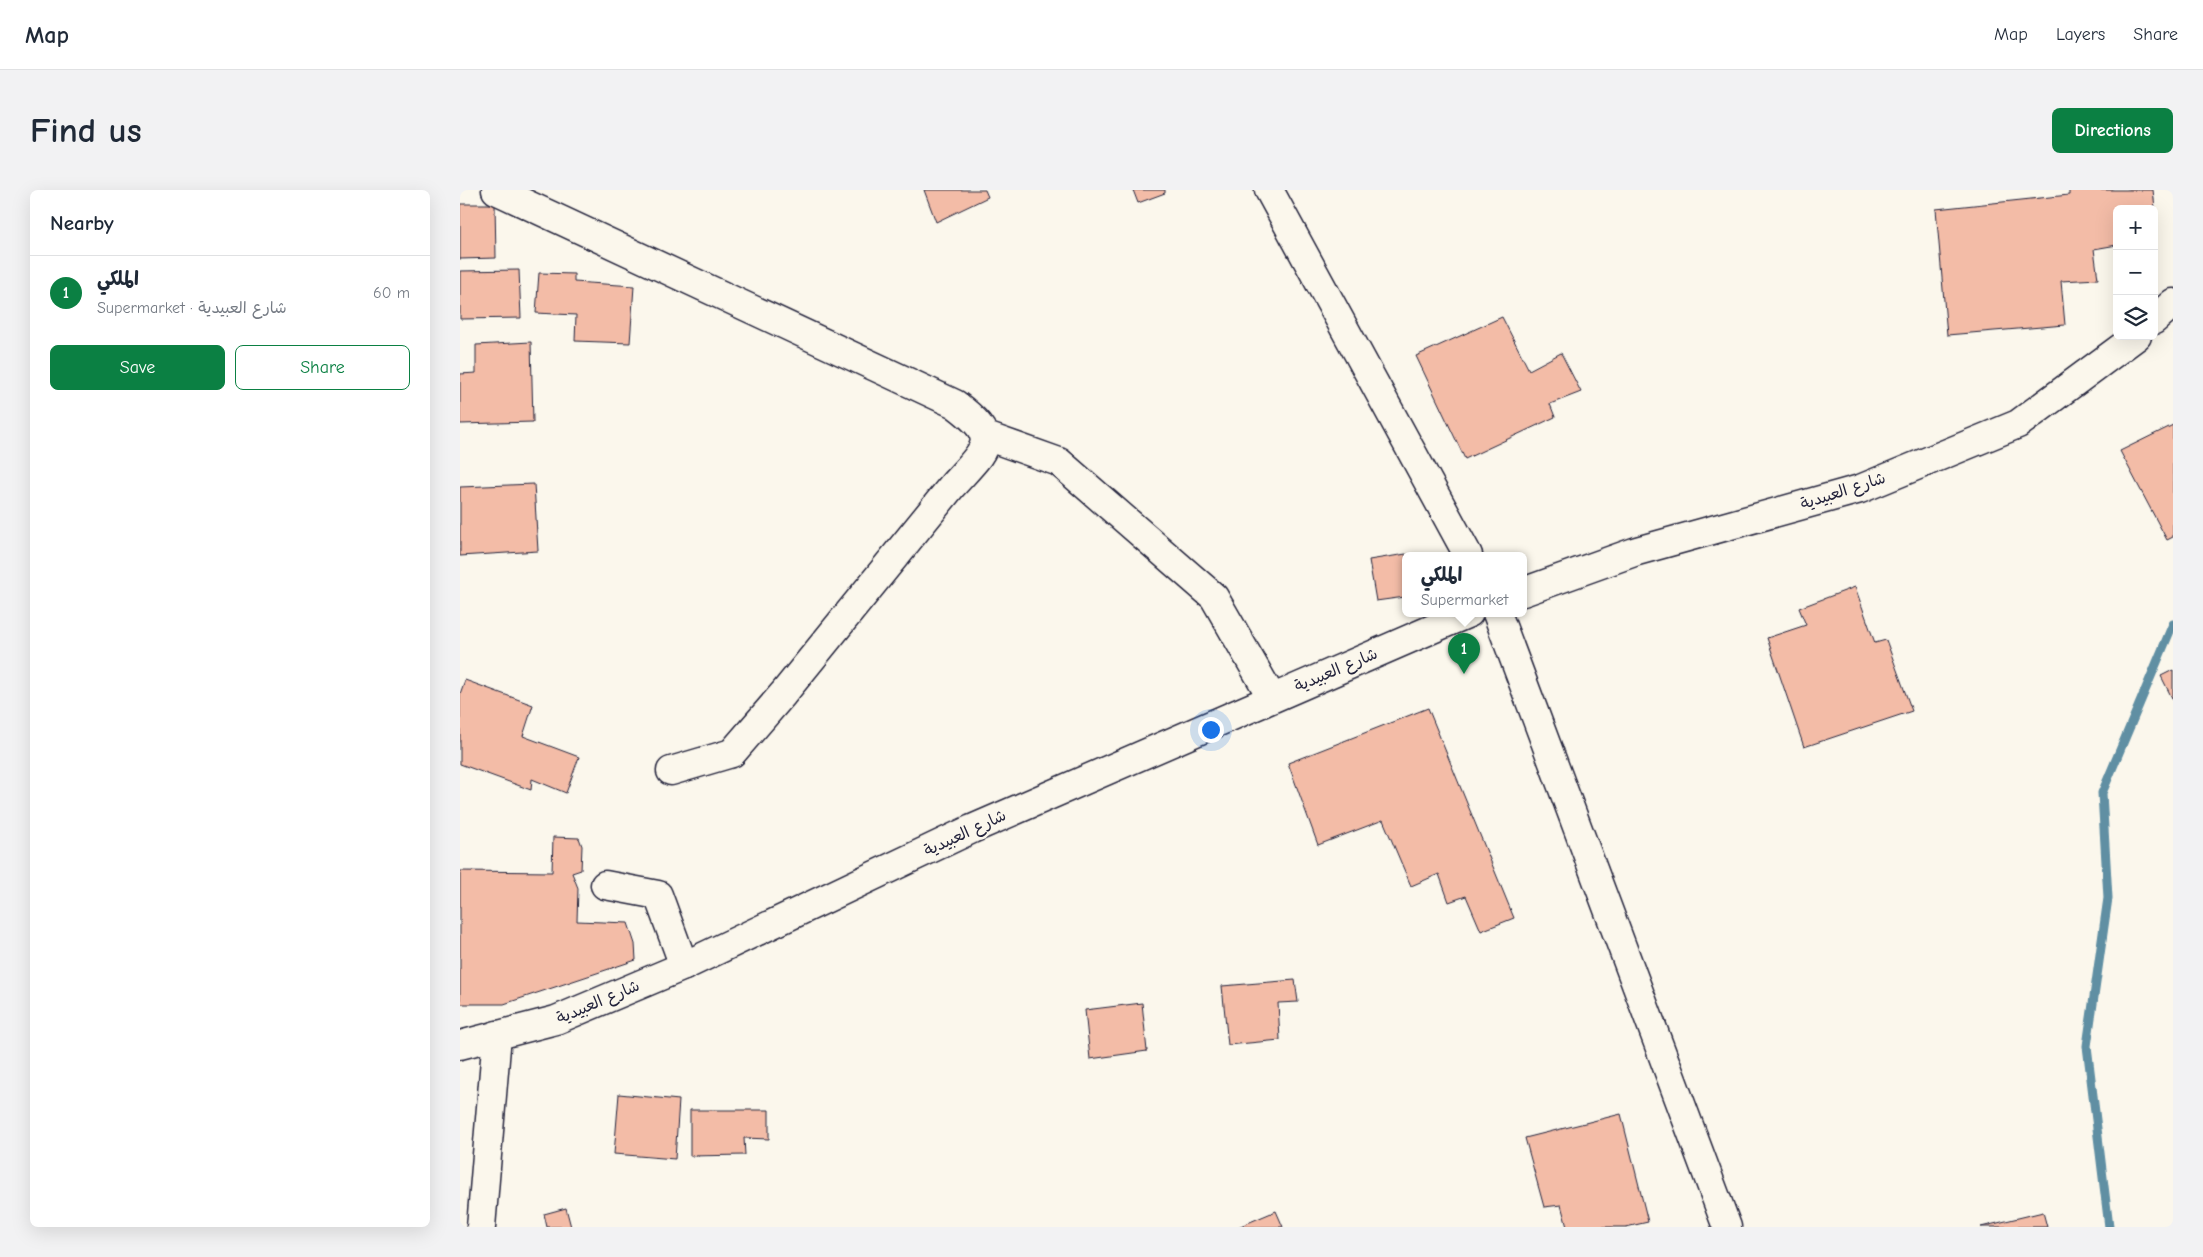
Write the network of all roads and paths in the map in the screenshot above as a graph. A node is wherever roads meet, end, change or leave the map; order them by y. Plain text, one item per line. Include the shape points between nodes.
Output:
1 (496, 190) edge
2 (1269, 190) edge
3 (2173, 303) edge
4 (2158, 316) edge
5 (2131, 340) edge
6 (986, 436) junction
7 (1466, 552) edge
8 (1527, 591) edge
9 (1460, 617) edge
10 (1498, 617) edge
11 (1272, 698) junction
12 (671, 771) dead end
13 (605, 884) dead end
14 (684, 966) junction
15 (498, 1036) junction
16 (460, 1045) edge
17 (482, 1227) edge
18 (1725, 1227) edge

1 - 6 street via 955,404 976,420
2 - 7 street
3 - 4 street
5 - 8 street, شارع العبيدية via 2011,426 1860,489 1637,551
6 - 11 street via 1059,462 1214,597
6 - 12 street via 985,447 975,460 732,753
9 - 11 street, شارع العبيدية
10 - 18 street
11 - 14 street, شارع العبيدية via 972,829
13 - 14 street via 658,895
14 - 15 street, شارع العبيدية via 556,1020
15 - 16 street, شارع العبيدية
15 - 17 street

